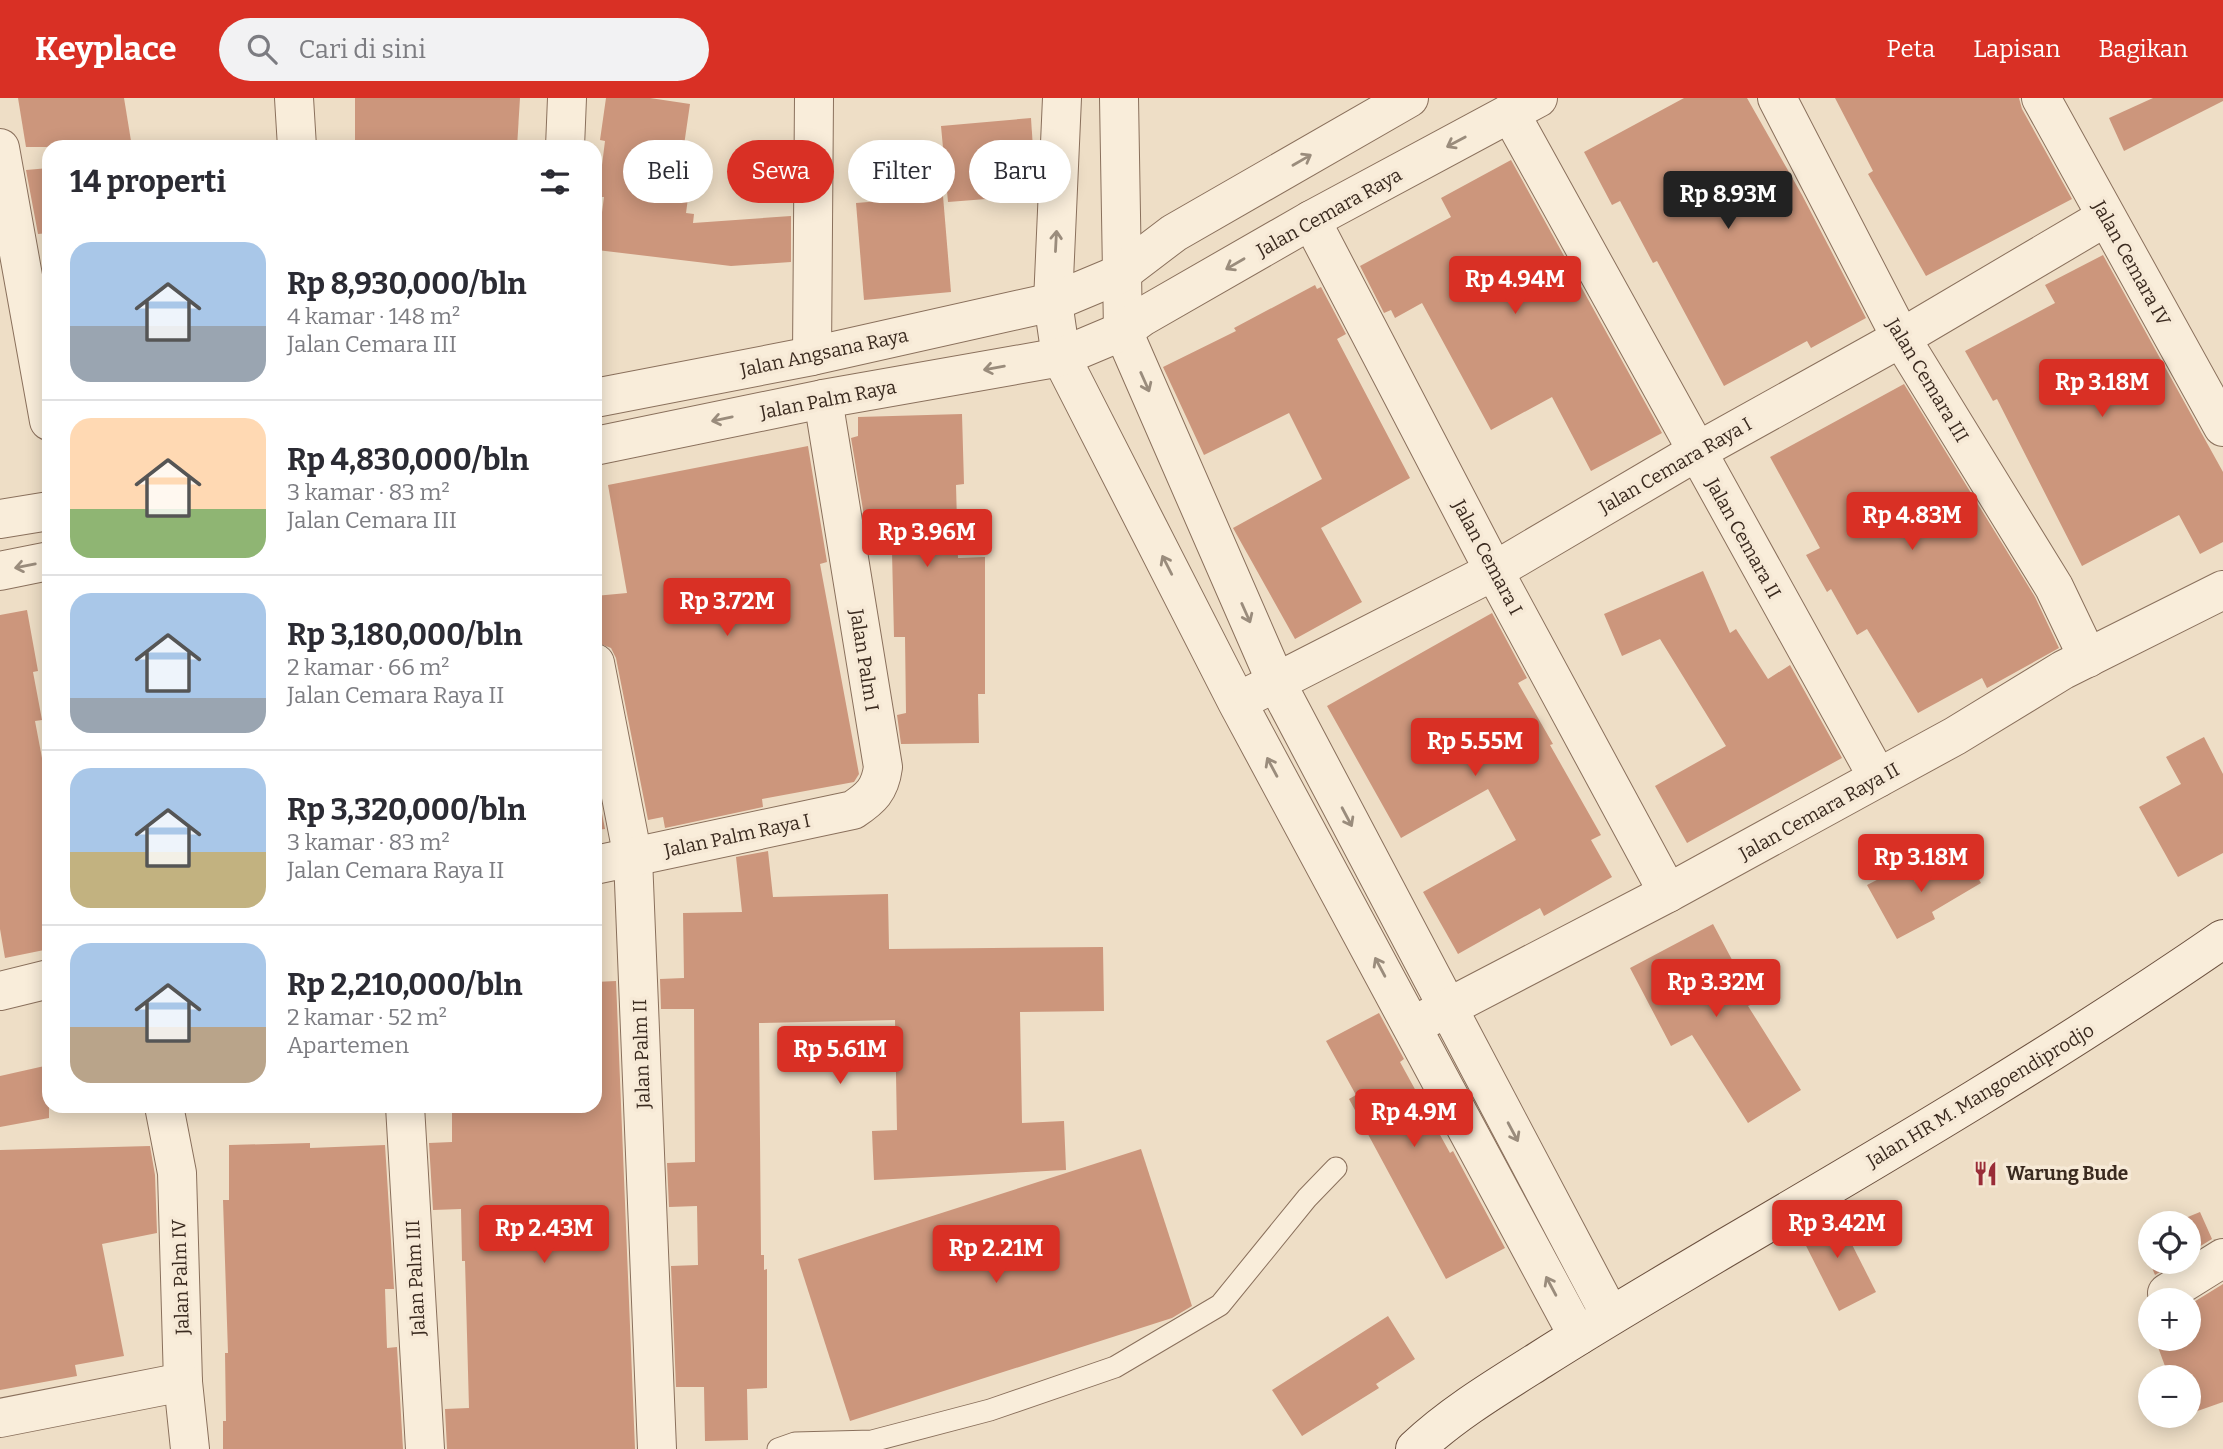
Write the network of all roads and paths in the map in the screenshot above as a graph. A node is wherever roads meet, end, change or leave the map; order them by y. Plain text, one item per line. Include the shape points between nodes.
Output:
1 (294, 98) edge
2 (567, 98) edge
3 (814, 98) edge
4 (1062, 98) edge
5 (1119, 98) edge
6 (1409, 98) edge
7 (1777, 98) edge
8 (2041, 98) edge
9 (1524, 106) edge
10 (297, 140) edge
11 (565, 140) edge
12 (0, 148) edge
13 (2106, 217) junction
14 (1311, 220) junction
15 (1120, 274) junction
16 (1053, 302) junction
17 (1122, 331) junction
18 (1902, 338) junction
19 (812, 356) junction
20 (1061, 357) junction
21 (42, 382) edge
22 (602, 397) edge
23 (823, 398) junction
24 (2223, 427) edge
25 (602, 445) edge
26 (1696, 452) junction
27 (42, 512) edge
28 (0, 519) edge
29 (42, 562) edge
30 (0, 571) edge
31 (1494, 571) junction
32 (2223, 590) edge
33 (2088, 657) junction
34 (1276, 682) junction
35 (602, 699) edge
36 (1237, 702) junction
37 (1878, 779) junction
38 (874, 795) joint
39 (633, 858) junction
40 (602, 864) edge
41 (1668, 893) junction
42 (2223, 939) edge
43 (42, 981) edge
44 (0, 990) edge
45 (1447, 1007) junction
46 (1412, 1027) junction
47 (165, 1113) edge
48 (405, 1113) edge
49 (1336, 1168) dead end
50 (2223, 1258) edge
51 (2175, 1288) edge
52 (1610, 1315) junction
53 (1578, 1336) junction
54 (183, 1382) junction
55 (0, 1418) edge
56 (190, 1449) edge
57 (425, 1449) edge
58 (657, 1449) edge
59 (778, 1449) edge
60 (1415, 1449) edge

1 - 10 street
2 - 11 street
3 - 19 street
16 -> 4 street
5 - 15 street
15 -> 6 street, Jalan Angsana Raya via 1174,233
7 - 18 street, Jalan Cemara III
8 - 13 street, Jalan Cemara IV
9 -> 14 street, Jalan Cemara Raya
9 - 26 street, Jalan Cemara II
12 - 21 street
13 - 18 street, Jalan Cemara Raya I
13 - 24 street, Jalan Cemara IV
14 -> 17 street, Jalan Cemara Raya
14 - 31 street, Jalan Cemara I
15 - 16 street, Jalan Angsana Raya
15 - 17 street
16 - 19 street, Jalan Angsana Raya
16 - 20 street
17 - 20 street, Jalan Cemara Raya
17 -> 34 street
18 - 26 street, Jalan Cemara Raya I
18 - 33 street, Jalan Cemara III via 2054,587
19 - 22 street, Jalan Angsana Raya
20 -> 23 street, Jalan Palm Raya
36 -> 20 street
23 -> 25 street, Jalan Palm Raya
23 - 38 street, Jalan Palm I via 883,767
26 - 31 street, Jalan Cemara Raya I
26 - 37 street, Jalan Cemara II
27 - 28 street
29 -> 30 street
31 - 34 street, Jalan Cemara Raya I
31 - 41 street, Jalan Cemara I
32 - 33 street, Jalan Cemara Raya II
33 - 37 street, Jalan Cemara Raya II
34 - 36 street, Jalan Cemara Raya I
34 -> 45 street
35 - 39 street, Jalan Palm II
46 -> 36 street
37 - 41 street, Jalan Cemara Raya II
38 - 39 street, Jalan Palm Raya I via 853,810
39 - 40 street, Jalan Palm Raya I
39 - 58 street, Jalan Palm II
41 - 45 street, Jalan Cemara Raya II
42 - 52 street, Jalan HR M. Mangoendiprodjo via 2006,1082
43 - 44 street
45 - 46 street, Jalan Cemara Raya II
45 -> 52 street
53 -> 46 street
47 - 54 street, Jalan Palm IV via 177,1173
48 - 57 street, Jalan Palm III
49 - 59 lane via 1220,1306 1115,1367 990,1410 872,1441 795,1443
50 - 51 street
52 - 53 street, Jalan HR M. Mangoendiprodjo
53 - 60 street, Jalan HR M. Mangoendiprodjo via 1468,1407
54 - 55 street
54 - 56 street, Jalan Palm IV

